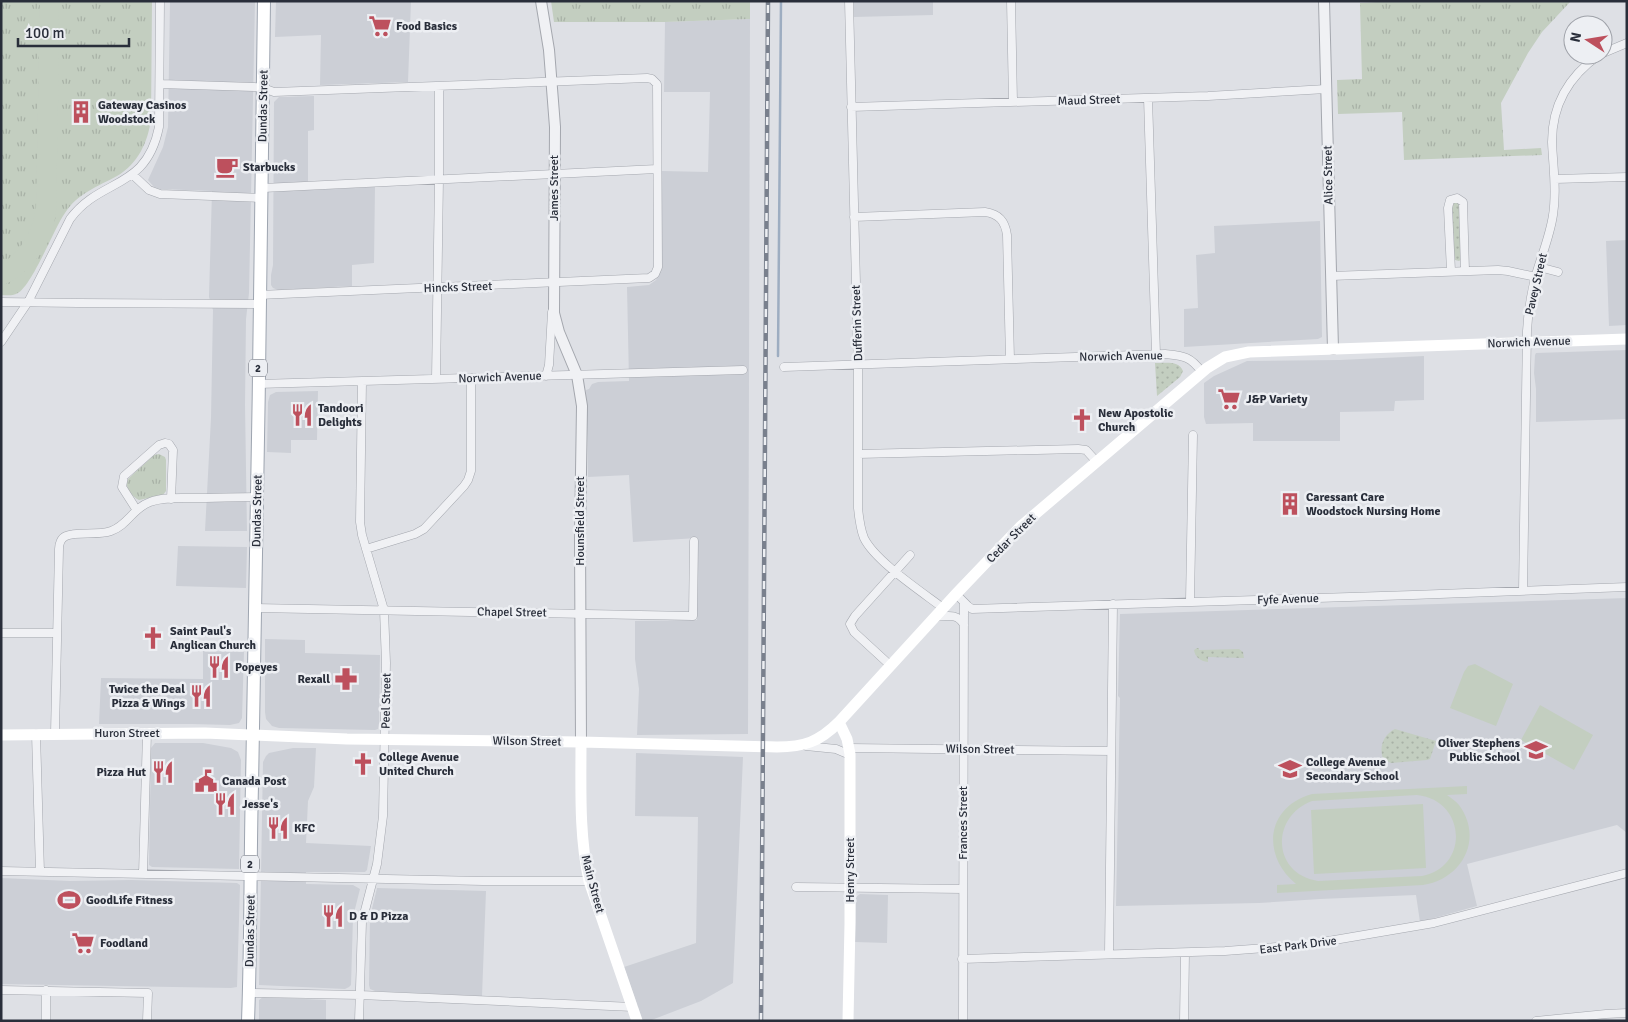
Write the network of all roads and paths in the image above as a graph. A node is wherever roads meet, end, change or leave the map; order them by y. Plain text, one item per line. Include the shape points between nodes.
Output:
1 (160, 1) edge
2 (264, 1) edge
3 (541, 1) edge
4 (849, 1) edge
5 (1011, 1) edge
6 (1324, 1) edge
7 (1627, 43) edge
8 (1613, 48) edge
9 (1586, 65) edge
10 (552, 81) junction
11 (160, 84) junction
12 (439, 86) junction
13 (263, 88) junction
14 (1326, 89) junction
15 (1148, 98) junction
16 (1013, 102) junction
17 (851, 108) junction
18 (657, 169) junction
19 (554, 173) junction
20 (133, 175) junction
21 (1627, 177) edge
22 (439, 179) junction
23 (1554, 179) junction
24 (262, 193) junction
25 (854, 217) junction
26 (1539, 267) junction
27 (1451, 271) junction
28 (1465, 271) junction
29 (1558, 272) dead end
30 (1331, 276) junction
31 (1536, 277) junction
32 (554, 283) junction
33 (436, 287) junction
34 (259, 299) junction
35 (1, 302) edge
36 (28, 302) junction
37 (553, 305) junction
38 (1627, 339) edge
39 (1, 342) edge
40 (1526, 342) junction
41 (1333, 349) junction
42 (1156, 354) junction
43 (1010, 359) junction
44 (858, 365) junction
45 (784, 367) dead end
46 (743, 370) dead end
47 (1202, 372) junction
48 (578, 375) junction
49 (546, 376) junction
50 (436, 379) junction
51 (471, 379) junction
52 (362, 382) junction
53 (258, 384) junction
54 (1193, 436) dead end
55 (858, 454) junction
56 (1096, 462) junction
57 (257, 497) junction
58 (171, 499) junction
59 (136, 509) junction
60 (694, 541) dead end
61 (366, 549) junction
62 (910, 555) dead end
63 (895, 571) junction
64 (1627, 587) edge
65 (1523, 591) junction
66 (960, 598) junction
67 (1190, 602) junction
68 (1114, 604) junction
69 (255, 608) junction
70 (384, 610) junction
71 (581, 613) junction
72 (939, 613) junction
73 (964, 625) junction
74 (1, 633) edge
75 (57, 633) junction
76 (891, 666) junction
77 (839, 722) junction
78 (147, 733) junction
79 (36, 734) junction
80 (55, 734) junction
81 (1, 735) edge
82 (254, 736) junction
83 (385, 740) junction
84 (581, 742) junction
85 (801, 746) junction
86 (963, 749) junction
87 (849, 751) junction
88 (1112, 751) junction
89 (1, 871) edge
90 (40, 872) junction
91 (1627, 873) edge
92 (143, 874) junction
93 (250, 876) junction
94 (373, 879) junction
95 (589, 881) junction
96 (796, 887) dead end
97 (850, 888) junction
98 (963, 890) junction
99 (1185, 952) junction
100 (1109, 954) junction
101 (962, 959) junction
102 (1, 990) edge
103 (46, 990) junction
104 (249, 993) junction
105 (360, 995) junction
106 (632, 1007) junction
107 (1627, 1013) edge
108 (46, 1021) edge
109 (147, 1021) edge
110 (248, 1021) edge
111 (359, 1021) edge
112 (637, 1021) edge
113 (848, 1021) edge
114 (962, 1021) edge
115 (1184, 1021) edge
116 (1536, 1021) edge

1 - 11 street
2 - 13 main road, Dundas Street / 2
3 - 10 street, James Street
4 - 17 street, Dufferin Street
5 - 16 street
6 - 14 street, Alice Street
7 - 8 street
9 - 23 street, Pavey Street via 1573,78 1558,106 1552,141
10 - 12 street
10 - 18 street via 647,78 655,82 658,94
10 - 19 street, James Street
11 - 13 street
11 - 20 street via 155,142
12 - 13 street via 280,92
12 - 22 street
13 - 24 main road, Dundas Street / 2
14 - 15 street, Maud Street
14 - 30 street, Alice Street
15 - 16 street, Maud Street
15 - 42 street
16 - 17 street, Maud Street
17 - 25 street, Dufferin Street
18 - 19 street
18 - 32 street, Hincks Street via 658,267 655,274 642,280
19 - 22 street
19 - 32 street, James Street
20 - 24 street via 149,190 166,195
20 - 36 street via 94,196 74,213
21 - 23 street
22 - 24 street
22 - 33 street
23 - 26 street, Pavey Street via 1553,214
24 - 34 main road, Dundas Street / 2
25 - 43 street via 985,212 1001,219 1007,235
25 - 44 street, Dufferin Street
26 - 29 street
26 - 31 street, Pavey Street
27 - 28 street
27 - 28 street via 1448,208 1450,200 1457,198 1463,205
27 - 30 street
28 - 31 street via 1508,271
30 - 41 street, Alice Street
31 - 40 street, Pavey Street
32 - 33 street, Hincks Street
32 - 37 street, James Street
33 - 34 street, Hincks Street
33 - 50 street
34 - 36 street, Hincks Street
34 - 53 main road, Dundas Street / 2
35 - 36 street, Hincks Street
36 - 39 street
37 - 48 street, Hounsfield Street via 556,326
37 - 49 street, James Street
38 - 40 main road, Norwich Avenue
40 - 41 main road, Norwich Avenue
40 - 65 street, Pavey Street
41 - 47 main road, Norwich Avenue via 1240,353 1224,358
42 - 43 street, Norwich Avenue
42 - 47 street, Norwich Avenue via 1184,357 1194,362
43 - 44 street, Norwich Avenue
44 - 45 street, Norwich Avenue
44 - 55 street, Dufferin Street
46 - 48 street, Norwich Avenue
47 - 56 main road, Cedar Street
48 - 49 street, Norwich Avenue
48 - 71 street, Hounsfield Street via 582,406
49 - 51 street, Norwich Avenue
50 - 51 street, Norwich Avenue
50 - 52 street, Norwich Avenue
51 - 61 street via 471,471 468,480 424,529 406,538
52 - 53 street, Norwich Avenue
52 - 61 street, Peel Street via 359,512
53 - 57 main road, Dundas Street / 2
54 - 67 street
55 - 56 street via 1078,449 1086,450
55 - 63 street, Dufferin Street via 860,528 871,549
56 - 66 main road, Cedar Street via 1020,527
57 - 58 street
57 - 69 main road, Dundas Street / 2
58 - 59 street via 152,501
58 - 59 street via 173,450 164,443 124,476 122,487
59 - 75 street via 126,522 112,531 65,536 62,540 59,549
60 - 71 street, Chapel Street via 693,616
61 - 70 street, Peel Street
62 - 63 street
63 - 72 street, Dufferin Street
63 - 76 street via 850,624 854,632
64 - 65 street, Fyfe Avenue
65 - 67 street, Fyfe Avenue
66 - 68 street, Fyfe Avenue via 972,609
66 - 72 main road, Cedar Street
66 - 73 street, Frances Street
67 - 68 street, Fyfe Avenue
68 - 88 street
69 - 70 street, Chapel Street
69 - 82 main road, Dundas Street / 2
70 - 71 street, Chapel Street
70 - 83 street, Peel Street
71 - 84 street, Hounsfield Street
72 - 73 street via 956,616
72 - 76 main road, Cedar Street
73 - 86 street, Frances Street
74 - 75 street
75 - 80 street
76 - 77 main road, Cedar Street
77 - 85 main road, Wilson Street via 821,737
77 - 87 main road, Henry Street
78 - 80 main road, Huron Street
78 - 82 main road, Huron Street
78 - 92 street
79 - 80 main road, Huron Street
79 - 81 main road, Huron Street
79 - 90 street
82 - 83 main road, Wilson Street
82 - 93 main road, Dundas Street / 2
83 - 84 main road, Wilson Street
83 - 94 street, Peel Street via 383,816
84 - 85 main road, Wilson Street
84 - 95 main road, Main Street via 581,823
85 - 87 street, Wilson Street
86 - 87 street, Wilson Street
86 - 88 street, Wilson Street
86 - 98 street, Frances Street
87 - 97 main road, Henry Street
88 - 100 street
89 - 90 street
90 - 92 street
91 - 99 street, East Park Drive via 1434,924 1274,949
92 - 93 street
93 - 94 street
93 - 104 main road, Dundas Street / 2
94 - 95 street
94 - 105 street, Peel Street via 362,922
95 - 106 main road, Main Street
96 - 97 street
97 - 98 street
97 - 113 main road, Henry Street
98 - 101 street, Frances Street
99 - 100 street, East Park Drive
99 - 115 street
100 - 101 street, East Park Drive
101 - 114 street, Frances Street
102 - 103 street
103 - 108 street
103 - 109 street via 148,993
104 - 105 street
104 - 110 main road, Dundas Street / 2
105 - 106 street
105 - 111 street, Peel Street
106 - 112 main road, Main Street
107 - 116 street

